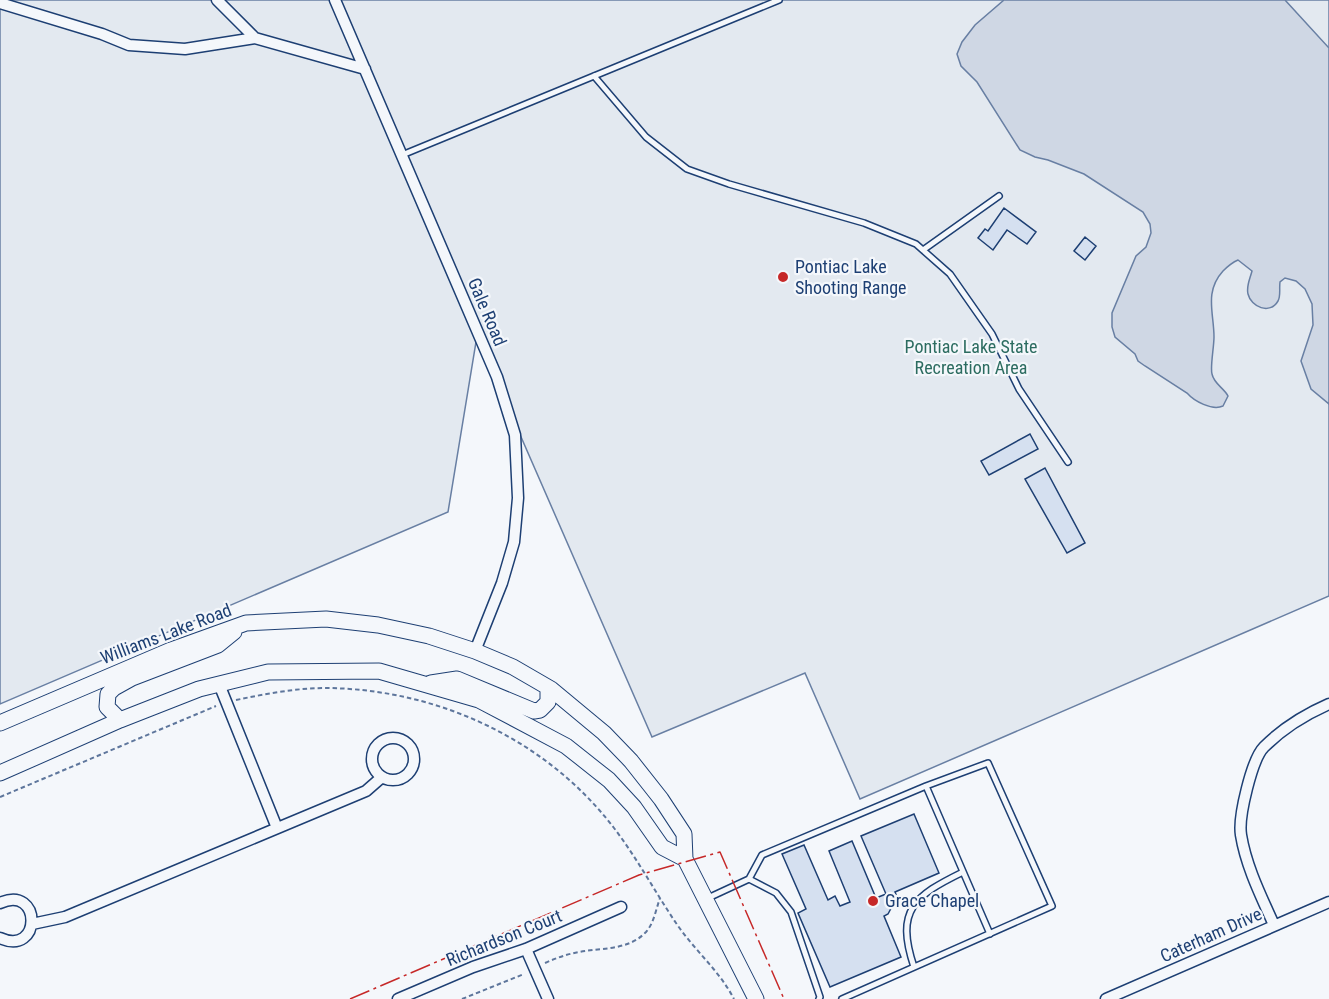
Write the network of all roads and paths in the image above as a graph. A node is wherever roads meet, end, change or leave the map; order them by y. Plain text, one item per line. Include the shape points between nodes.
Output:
1 (218, 0) edge
2 (335, 0) edge
3 (779, 0) edge
4 (0, 3) edge
5 (255, 38) junction
6 (365, 69) junction
7 (594, 76) junction
8 (402, 154) junction
9 (999, 196) dead end
10 (923, 250) junction
11 (1068, 462) dead end
12 (246, 623) junction
13 (475, 651) junction
14 (219, 684) junction
15 (425, 684) junction
16 (548, 688) junction
17 (226, 703) junction
18 (1329, 704) edge
19 (120, 720) junction
20 (0, 723) edge
21 (637, 768) junction
22 (0, 773) edge
23 (382, 777) junction
24 (614, 785) junction
25 (926, 786) junction
26 (0, 796) edge
27 (277, 828) junction
28 (685, 859) junction
29 (963, 872) junction
30 (749, 879) junction
31 (660, 898) junction
32 (705, 899) junction
33 (1329, 902) edge
34 (0, 903) edge
35 (621, 907) dead end
36 (32, 924) junction
37 (1274, 925) junction
38 (990, 934) junction
39 (0, 938) edge
40 (526, 949) junction
41 (914, 967) junction
42 (535, 969) junction
43 (398, 999) edge
44 (462, 999) edge
45 (548, 999) edge
46 (734, 999) edge
47 (756, 999) edge
48 (819, 999) edge
49 (842, 999) edge
50 (1106, 999) edge

1 - 5 street
2 - 6 street, Gale Road
3 - 7 lane
4 - 5 street via 129,45 185,49
5 - 6 street
6 - 8 street, Gale Road
7 - 8 lane
7 - 10 lane via 646,137 687,169 864,223
8 - 13 street, Gale Road via 497,378 515,435 518,498 514,542
9 - 10 lane
10 - 11 lane via 950,274 992,334 1019,389
12 - 13 main road, Williams Lake Road via 326,619 378,625
12 - 19 main road via 218,645 114,688 108,694 107,707
12 - 20 main road, Williams Lake Road via 171,650
13 - 16 main road, Williams Lake Road
14 - 15 main road via 268,672 379,671
14 - 17 street
14 - 19 main road
15 - 16 main road via 457,679 534,711 540,711 548,702
15 - 24 main road via 479,699 566,746
16 - 21 main road, Williams Lake Road via 604,733
17 - 26 path
17 - 27 street
17 - 31 path via 303,689 350,689 400,696 477,720 568,778 614,827
18 - 37 street via 1306,714 1262,748 1243,795 1240,833 1251,873
19 - 22 main road
21 - 24 main road via 625,783
21 - 28 main road, Williams Lake Road via 684,834
23 - 23 street via 395,780 412,770 414,756 408,743 395,738 376,746 373,766
23 - 27 street via 366,791
24 - 28 main road via 662,847
25 - 29 lane
25 - 30 lane via 762,855
25 - 38 lane via 988,764 1052,906
27 - 36 street via 65,917
28 - 32 main road, Williams Lake Road
29 - 38 lane
29 - 41 lane via 931,888 913,907 906,924
30 - 32 lane
30 - 48 lane via 776,893 791,912
31 - 42 path via 650,927 633,941 571,954
31 - 46 path
32 - 47 main road, Williams Lake Road
33 - 37 street, Caterham Drive
34 - 36 street via 13,900 26,905
35 - 40 street, Richardson Court
36 - 39 street via 20,940
37 - 50 street, Caterham Drive
38 - 41 lane
40 - 42 street
40 - 43 street, Richardson Court
41 - 49 lane
42 - 44 path
42 - 45 street

